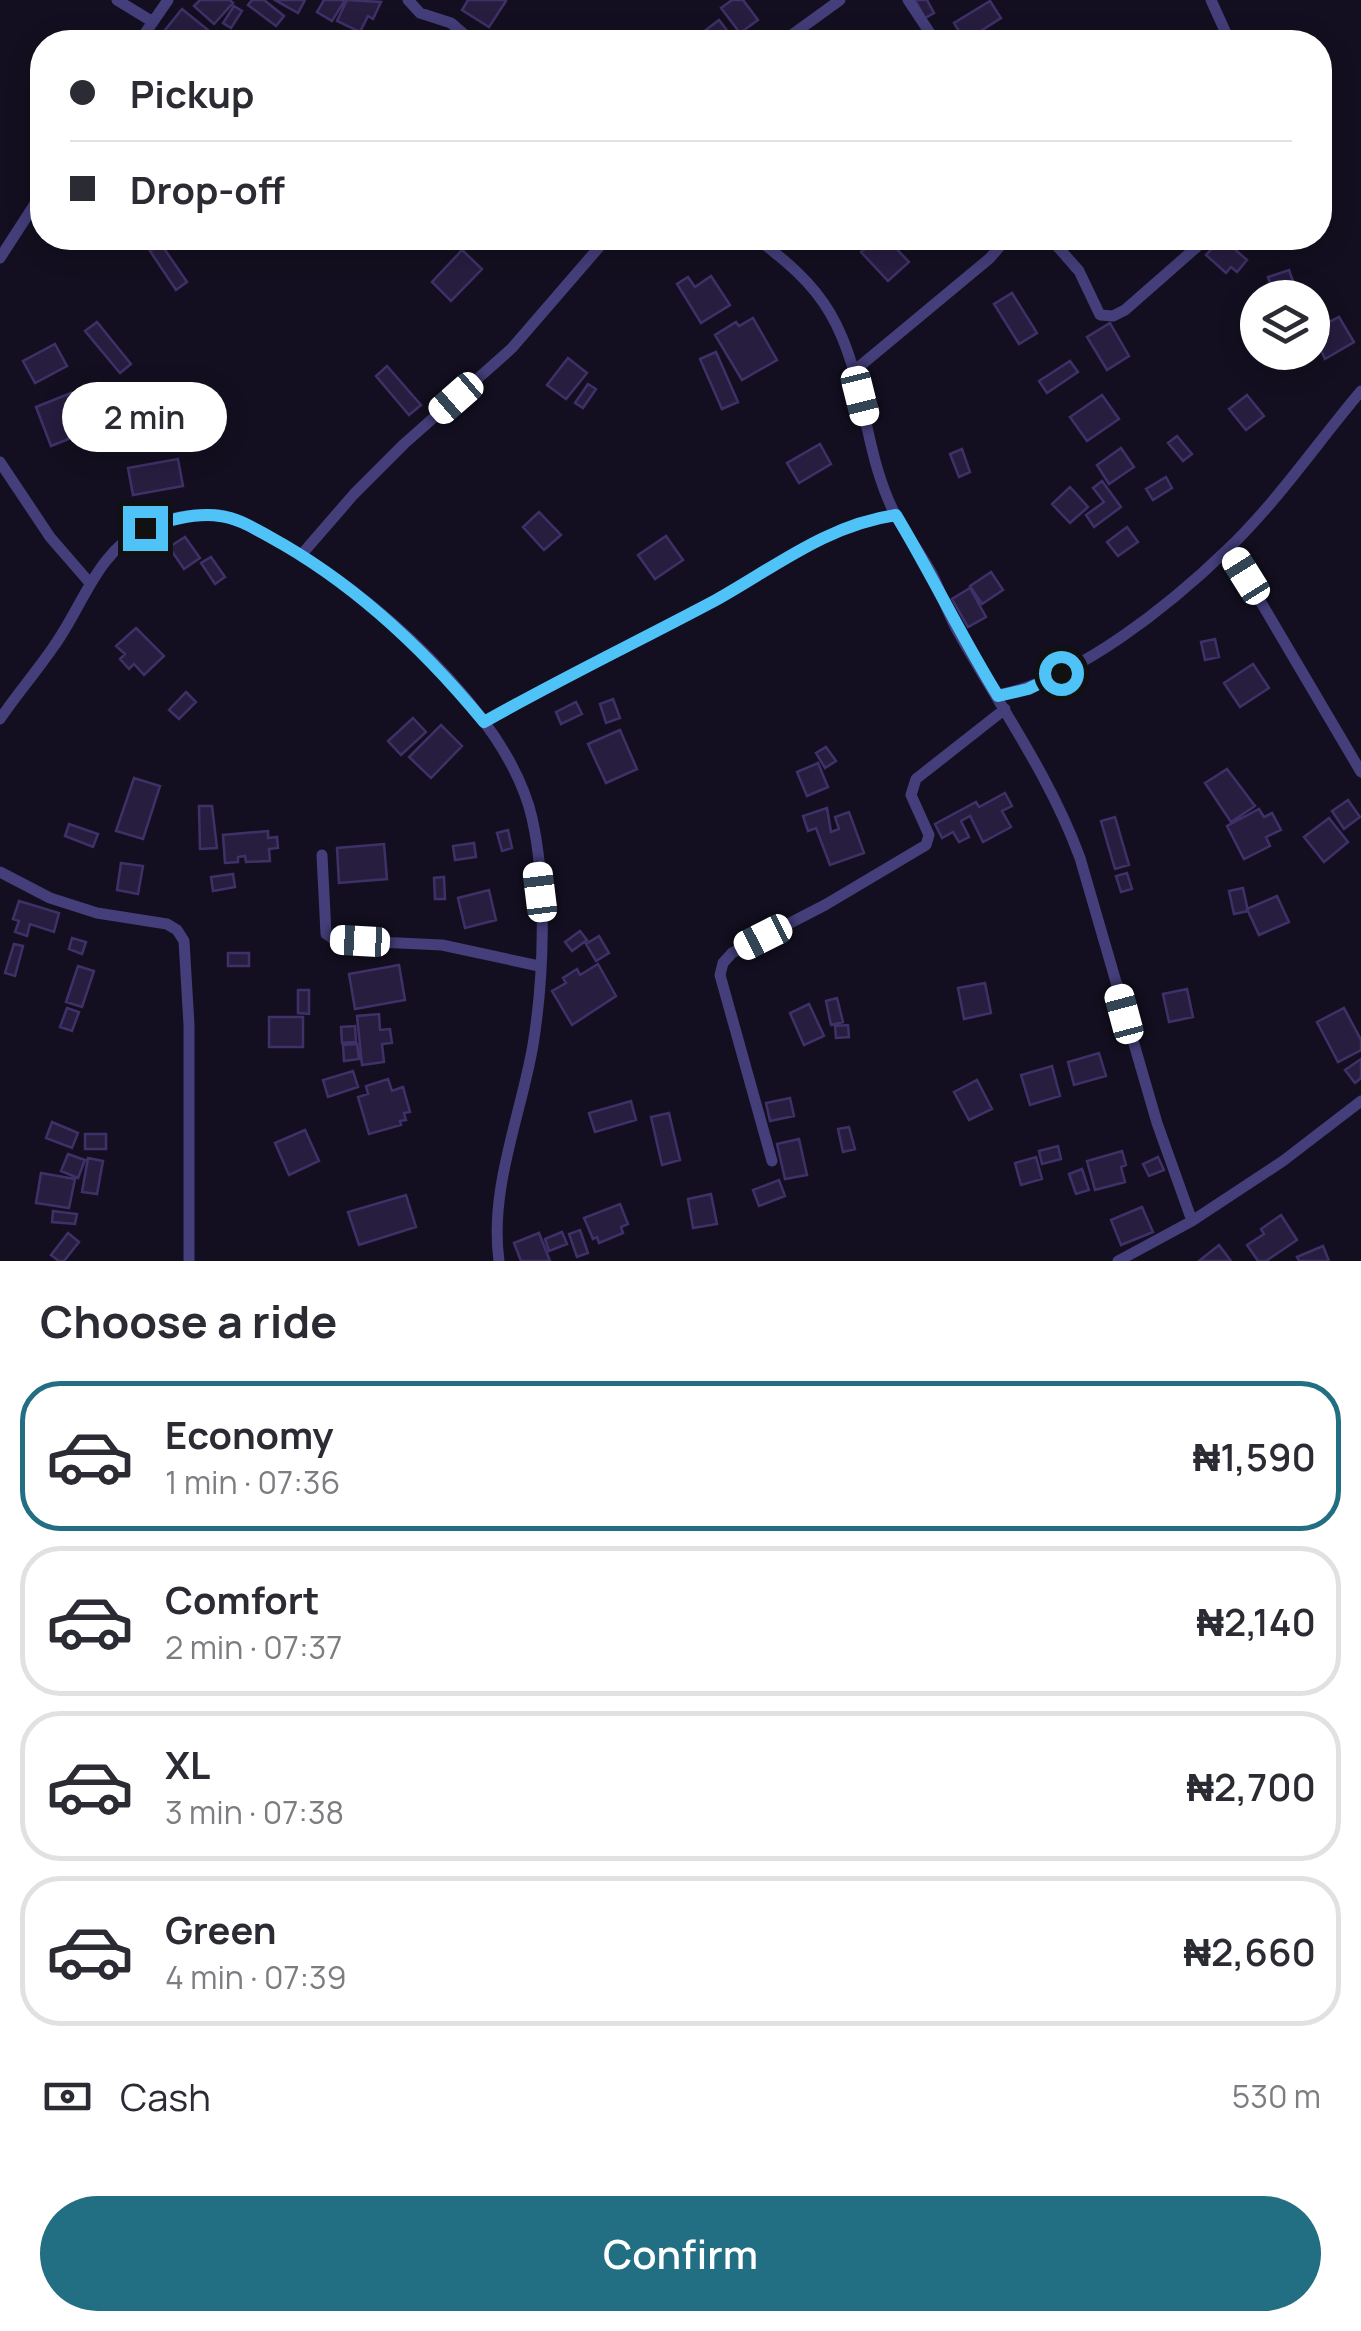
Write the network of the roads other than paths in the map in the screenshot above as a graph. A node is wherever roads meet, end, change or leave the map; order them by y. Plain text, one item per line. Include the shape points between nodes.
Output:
1 (116, 0) edge
2 (168, 0) edge
3 (408, 0) edge
4 (840, 0) edge
5 (908, 0) edge
6 (1211, 0) edge
7 (152, 22) junction
8 (147, 30) edge
9 (459, 30) edge
10 (799, 30) edge
11 (928, 30) edge
12 (1225, 30) edge
13 (30, 211) edge
14 (597, 250) edge
15 (772, 250) edge
16 (997, 250) edge
17 (1061, 250) edge
18 (1193, 250) edge
19 (0, 258) edge
20 (854, 371) junction
21 (1361, 391) edge
22 (0, 462) edge
23 (896, 515) junction
24 (1229, 548) junction
25 (302, 554) junction
26 (89, 582) junction
27 (998, 696) junction
28 (1006, 709) junction
29 (0, 719) edge
30 (484, 722) junction
31 (1361, 772) edge
32 (322, 854) dead end
33 (0, 872) edge
34 (540, 966) junction
35 (1361, 1101) edge
36 (772, 1161) dead end
37 (1192, 1221) junction
38 (189, 1261) edge
39 (499, 1261) edge
40 (1118, 1261) edge

1 - 7 street
2 - 7 street
3 - 9 street via 420,13
4 - 10 street
5 - 11 street
6 - 12 street
7 - 8 street
13 - 19 street
14 - 25 street via 512,348 391,456
15 - 20 street via 816,292
16 - 20 street
17 - 18 street via 1100,315 1113,316
20 - 23 street via 882,485
21 - 24 street
22 - 26 street
23 - 27 street
23 - 30 street via 838,530
24 - 27 street via 1108,645 1028,689
24 - 31 street
25 - 26 street via 246,524 193,516 145,528
25 - 30 street via 418,648
26 - 29 street via 56,644
27 - 28 street
28 - 36 street via 916,779 912,795 929,835 926,844 723,962 720,975
28 - 37 street via 1068,824
30 - 34 street via 532,818
32 - 34 street via 324,922 336,940 442,945
33 - 38 street via 50,898 167,924 184,942
34 - 39 street via 533,1043 499,1205
35 - 37 street
37 - 40 street

